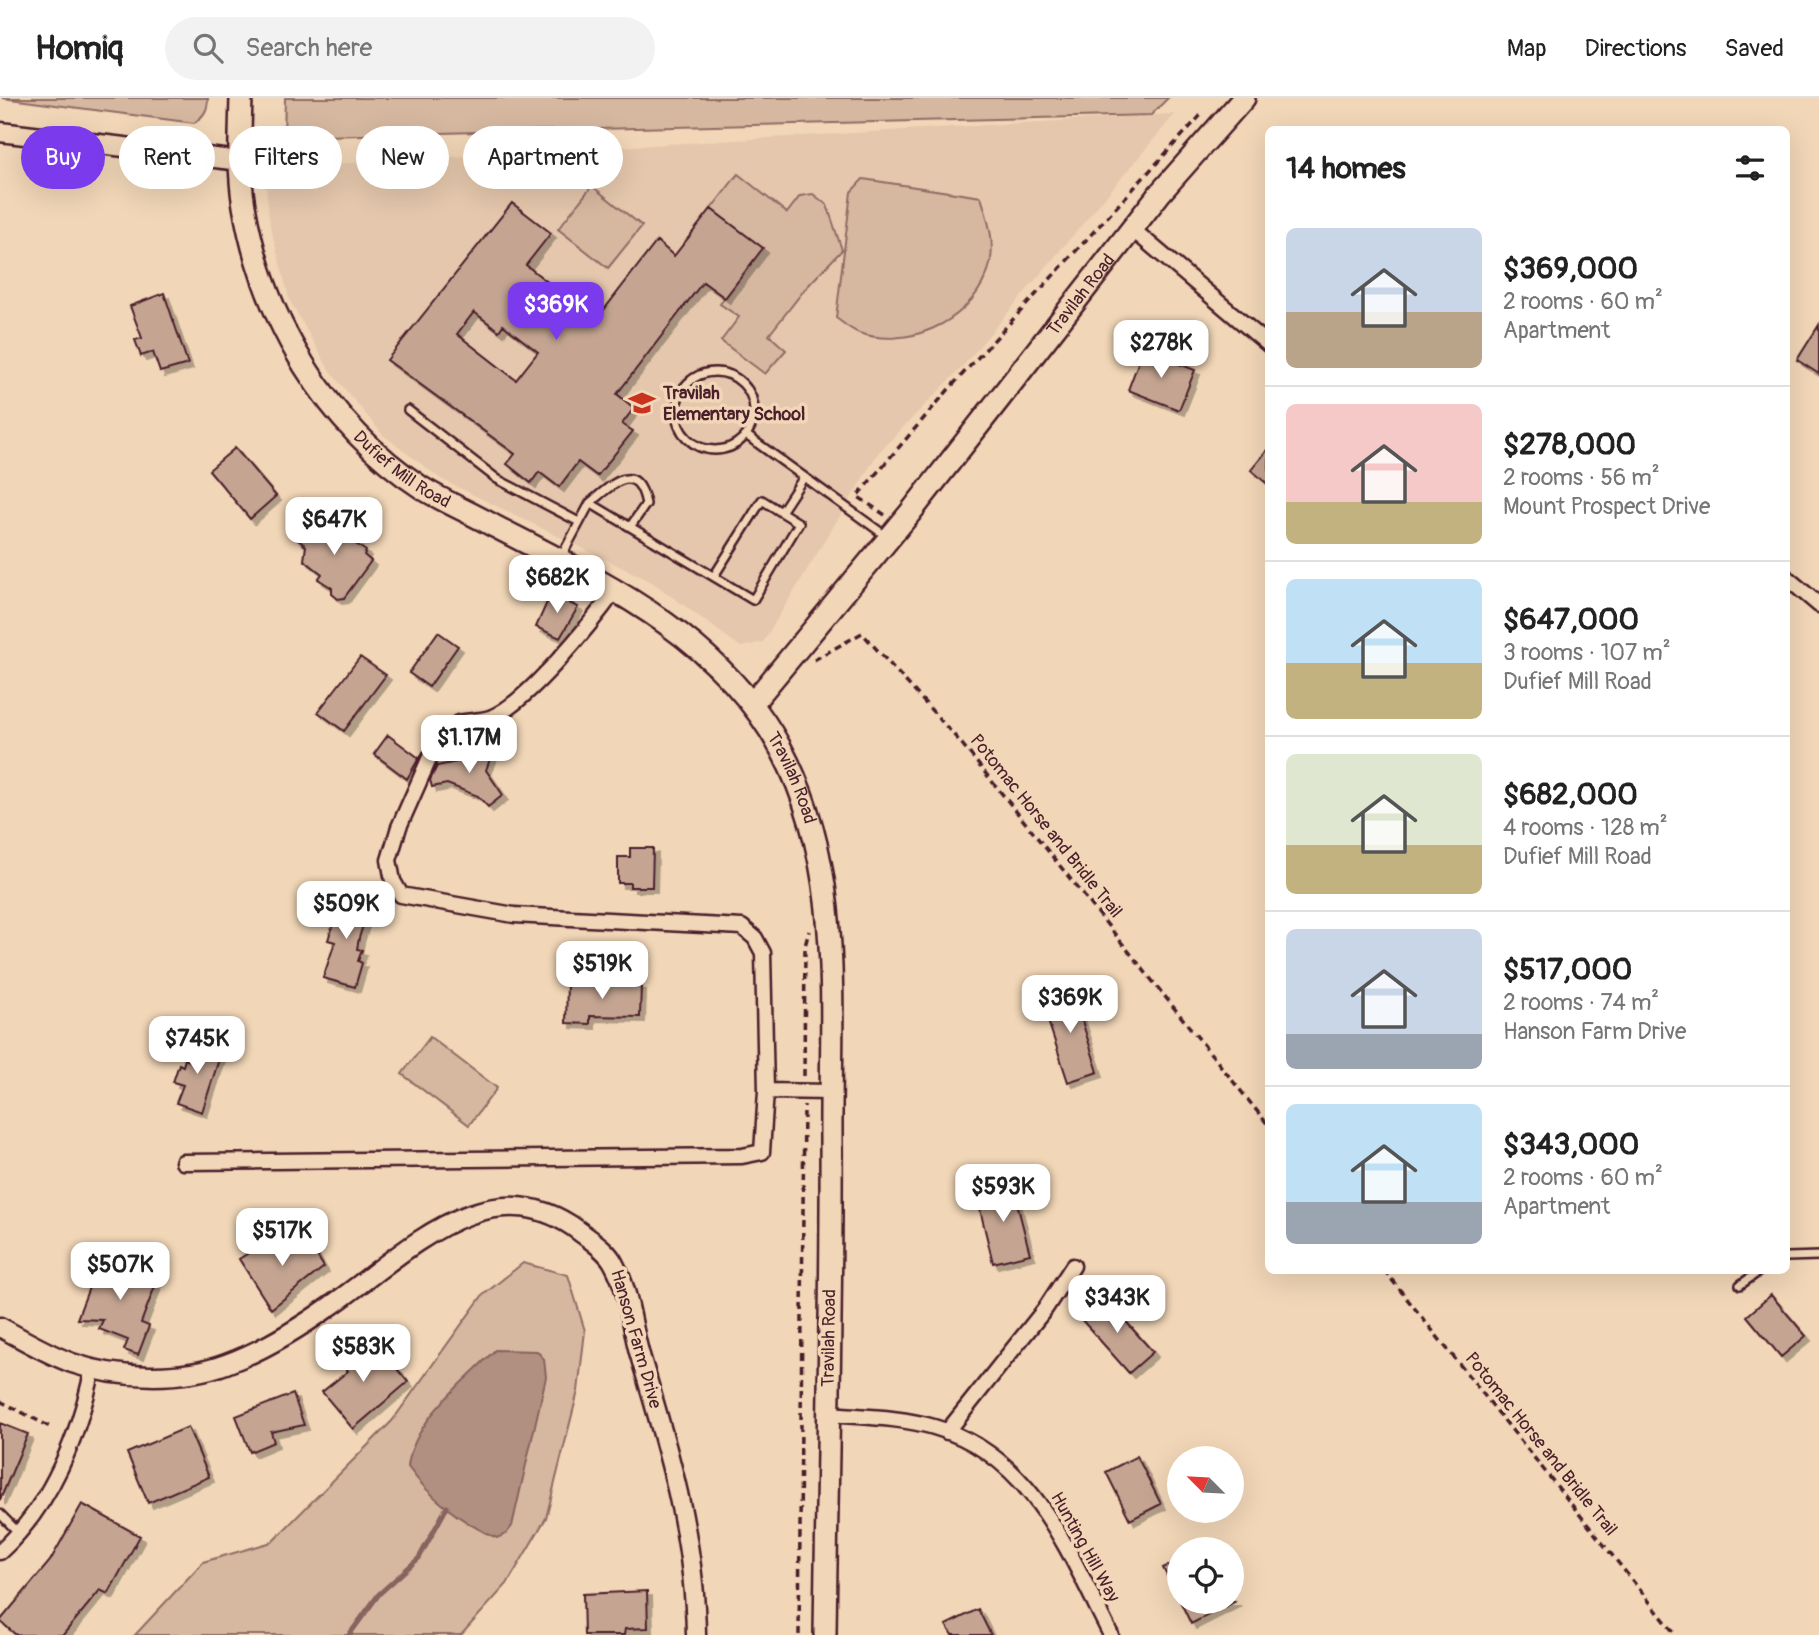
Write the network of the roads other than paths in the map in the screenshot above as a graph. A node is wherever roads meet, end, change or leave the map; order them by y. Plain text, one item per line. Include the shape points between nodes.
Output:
1 (241, 98) edge
2 (1244, 98) edge
3 (241, 126) edge
4 (0, 132) edge
5 (229, 160) edge
6 (242, 189) edge
7 (1132, 229) junction
8 (1265, 342) edge
9 (408, 411) dead end
10 (746, 435) junction
11 (804, 477) junction
12 (590, 503) junction
13 (782, 512) junction
14 (579, 522) junction
15 (630, 527) junction
16 (882, 533) junction
17 (559, 559) junction
18 (713, 576) junction
19 (1790, 581) edge
20 (616, 589) junction
21 (1819, 605) edge
22 (752, 704) junction
23 (766, 1091) junction
24 (831, 1092) junction
25 (183, 1162) dead end
26 (1819, 1256) edge
27 (1790, 1257) edge
28 (1073, 1266) dead end
29 (1755, 1274) edge
30 (1740, 1285) dead end
31 (0, 1327) edge
32 (93, 1368) junction
33 (828, 1414) junction
34 (947, 1432) junction
35 (0, 1514) edge
36 (20, 1534) junction
37 (0, 1552) edge
38 (696, 1635) edge
39 (825, 1635) edge
40 (1111, 1635) edge

1 - 3 main road, Dufief Mill Road
2 - 7 main road, Travilah Road
4 - 5 street
6 - 17 main road, Dufief Mill Road via 257,265 286,337 326,397 375,452 423,489
7 - 8 street
7 - 16 main road, Travilah Road
9 - 14 lane via 497,479
10 - 10 lane via 754,410 743,382 729,373 713,371 684,385 675,414 679,430 689,442 718,451
10 - 11 lane
11 - 13 lane
11 - 16 lane
12 - 14 lane
12 - 15 lane
12 - 15 lane via 614,482 634,480 643,489 646,504
13 - 18 lane via 762,500
13 - 18 lane via 799,523 753,600
14 - 17 lane
15 - 18 lane
16 - 22 main road, Travilah Road
17 - 20 main road, Dufief Mill Road
19 - 21 street
20 - 22 main road, Dufief Mill Road via 652,611 715,663
20 - 23 street via 554,664 508,708 490,718 458,723 430,757 389,860 393,881 401,895 514,915 742,927 755,938 763,954
22 - 24 main road, Travilah Road via 797,782 817,838 829,909
23 - 24 street
23 - 25 street via 762,1152 742,1156
24 - 33 main road, Travilah Road
26 - 27 lane
28 - 34 street via 1045,1310
29 - 30 lane
31 - 32 street, Hanson Farm Drive via 40,1349
32 - 36 street via 88,1395 59,1472
32 - 38 street, Hanson Farm Drive via 177,1375 226,1364 300,1326 409,1247 459,1217 495,1208 526,1208 567,1222 613,1261 626,1292 692,1553
33 - 34 street, Hunting Hill Way via 897,1420
33 - 39 main road, Travilah Road
34 - 40 street, Hunting Hill Way via 986,1450 1013,1471 1046,1509
35 - 36 lane
36 - 37 street

